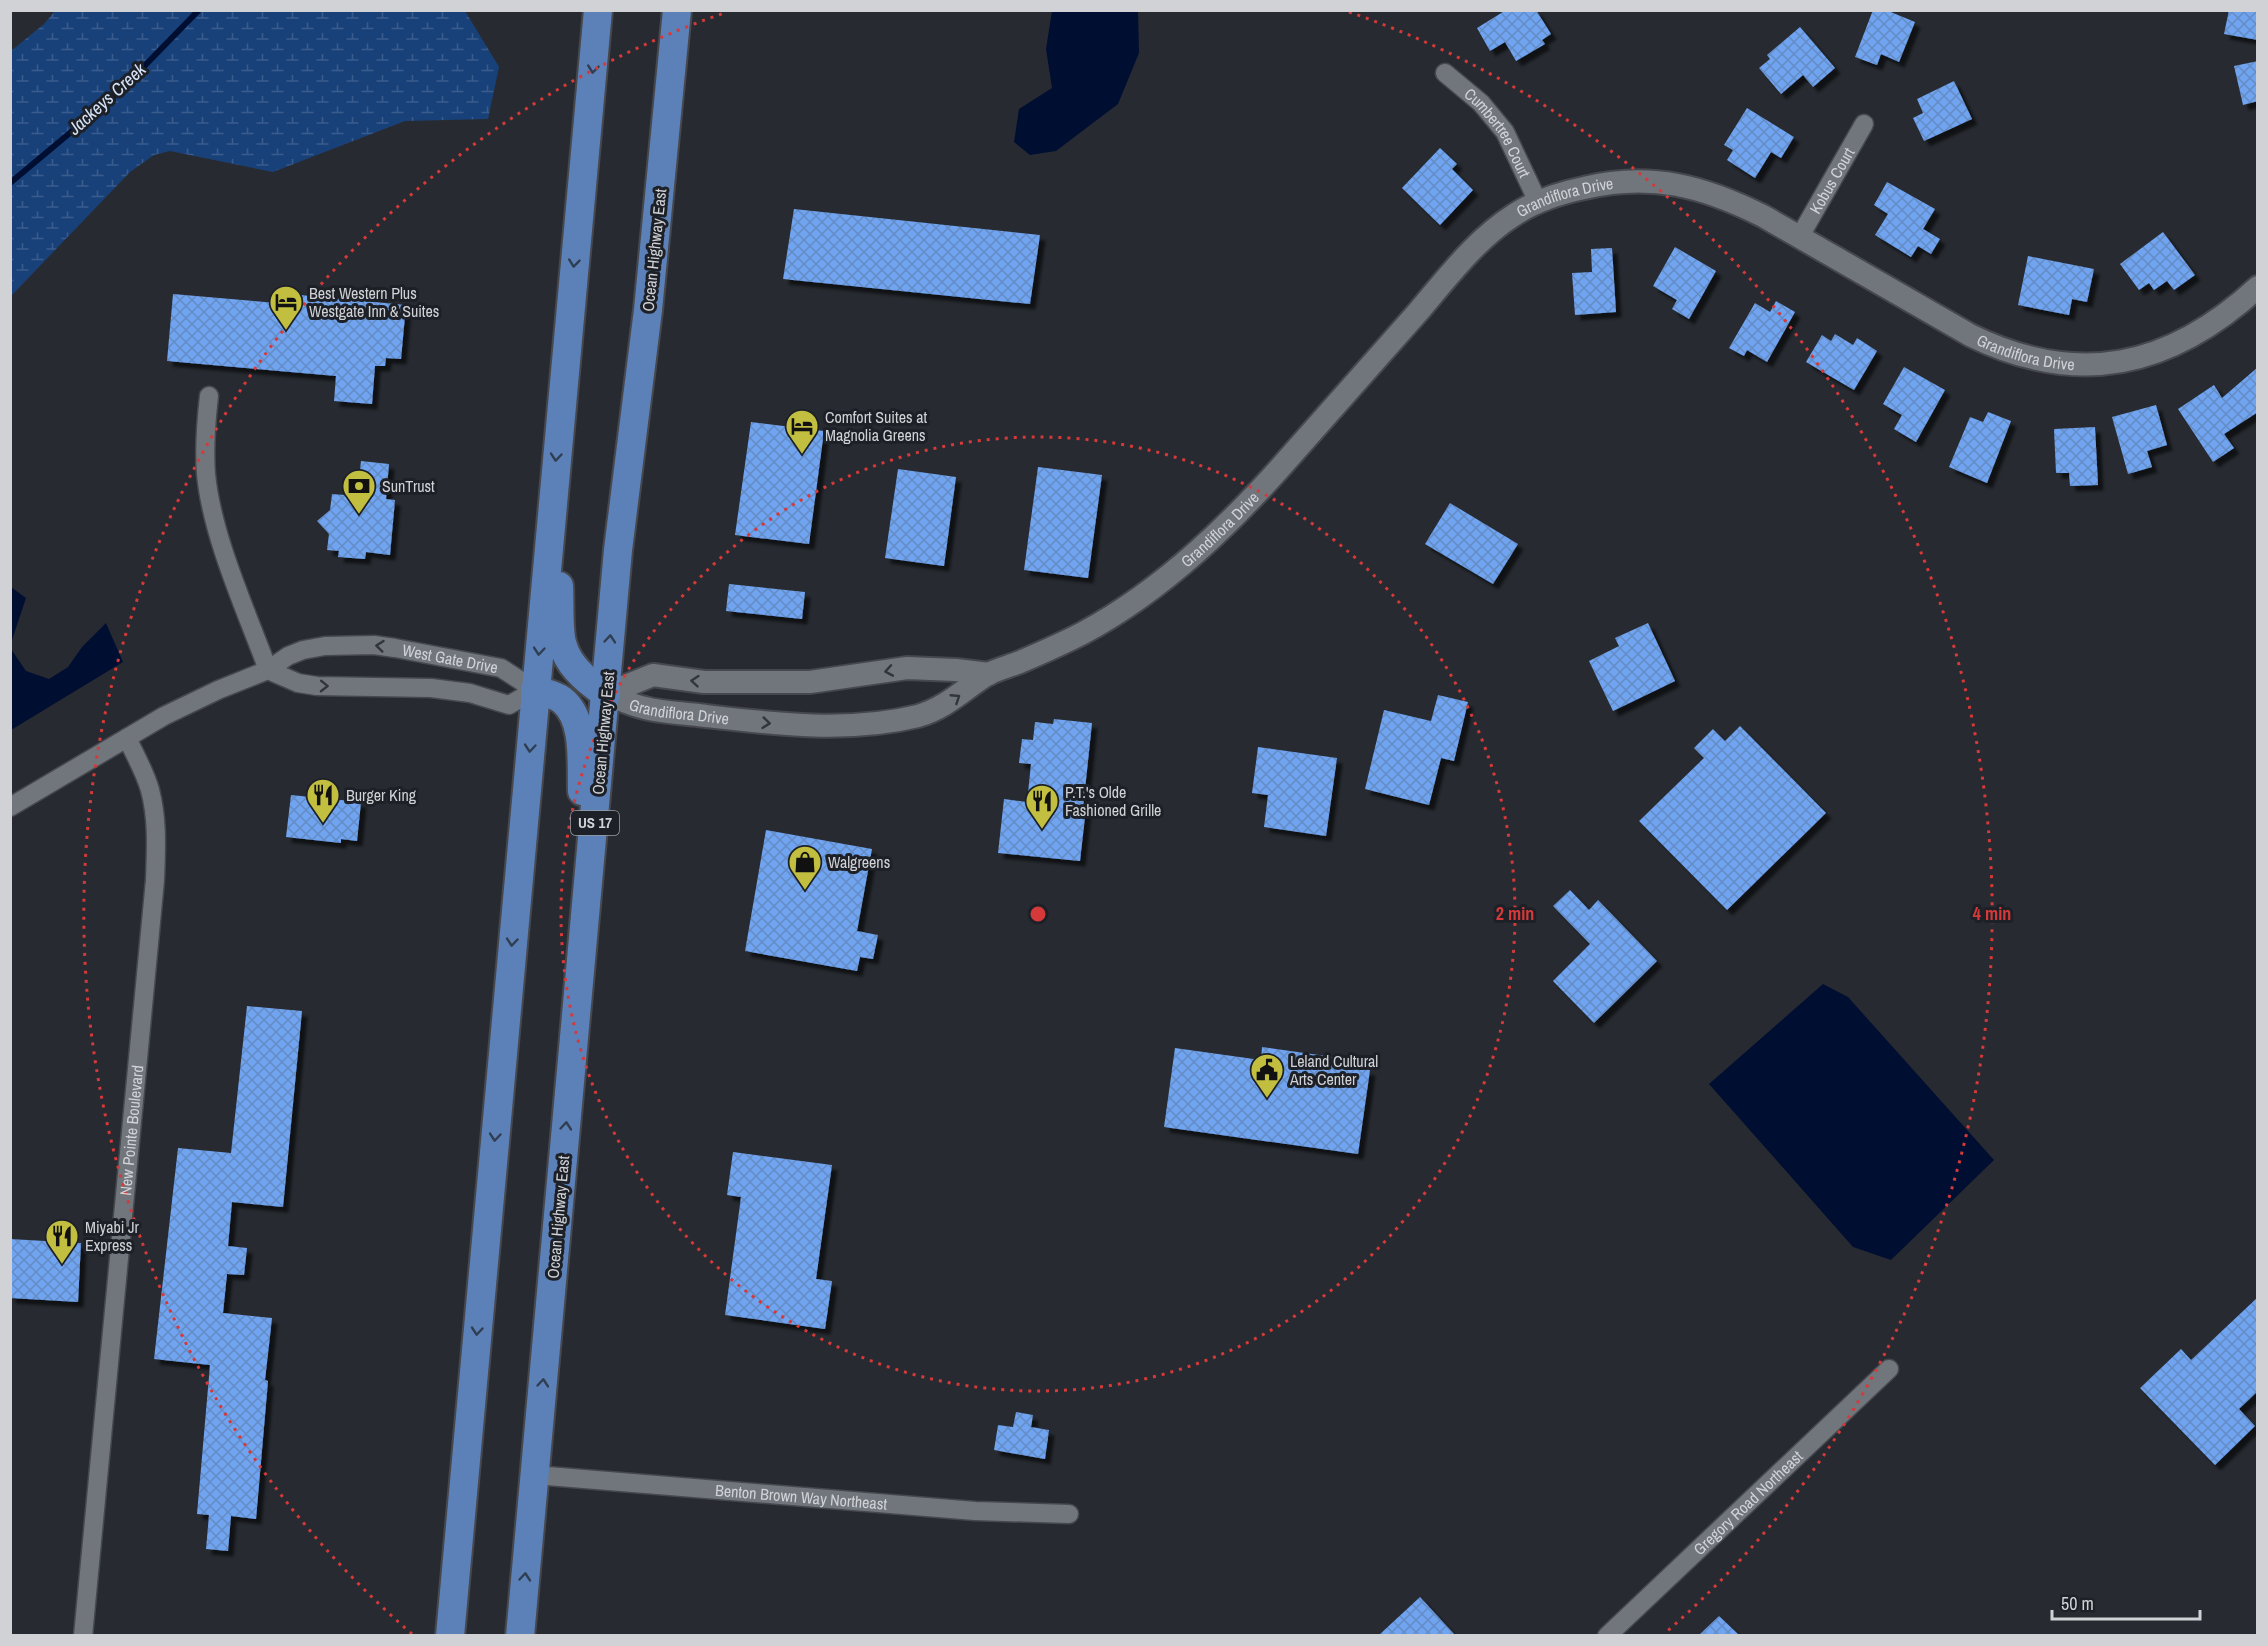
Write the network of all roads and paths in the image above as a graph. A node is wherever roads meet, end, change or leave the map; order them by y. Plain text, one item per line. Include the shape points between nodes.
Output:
1 (598, 10) edge
2 (677, 10) edge
3 (1445, 73) dead end
4 (1864, 124) dead end
5 (1538, 202) junction
6 (1799, 238) junction
7 (2258, 287) edge
8 (209, 396) dead end
9 (553, 488) junction
10 (268, 670) junction
11 (989, 674) junction
12 (535, 690) junction
13 (606, 694) junction
14 (127, 738) junction
15 (10, 807) edge
16 (586, 910) junction
17 (1889, 1369) dead end
18 (535, 1475) junction
19 (462, 1499) junction
20 (1069, 1514) dead end
21 (83, 1635) edge
22 (450, 1635) edge
23 (466, 1635) edge
24 (520, 1635) edge
25 (1607, 1635) edge

1 -> 9 highway
13 -> 2 highway, Ocean Highway East / US 17
3 - 5 street, Cumbertree Court via 1481,103 1505,132
4 - 6 street, Kobus Court
5 - 6 street, Grandiflora Drive via 1604,183 1667,182 1734,202
5 - 11 street, Grandiflora Drive via 1490,233 1474,249 1258,493 1185,562 1100,623
6 - 7 street, Grandiflora Drive via 1995,348 2078,366 2104,365 2156,352 2216,321
8 - 10 street via 205,450 210,497 222,543
9 -> 12 highway
9 - 13 highway via 562,646 589,683
10 -> 12 street, West Gate Drive via 298,683 318,686 431,688 477,694 509,705
12 -> 10 street, West Gate Drive via 501,668 374,645 303,650
10 - 14 street, West Gate Drive via 194,701
11 -> 13 street, Grandiflora Drive via 907,668 810,682 704,682 653,675
13 -> 11 street, Grandiflora Drive via 646,708 773,724 864,723 920,715 938,708
12 - 16 highway via 565,703 579,733
12 -> 19 highway
13 - 16 highway, Ocean Highway East / US 17
14 - 15 street, West Gate Drive
14 - 21 street, New Pointe Boulevard via 150,788 154,807 155,880
18 -> 16 highway, Ocean Highway East / US 17
17 - 25 street, Gregory Road Northeast
18 - 20 street, Benton Brown Way Northeast via 975,1511
24 -> 18 highway, Ocean Highway East / US 17
19 - 22 highway
19 - 23 highway

